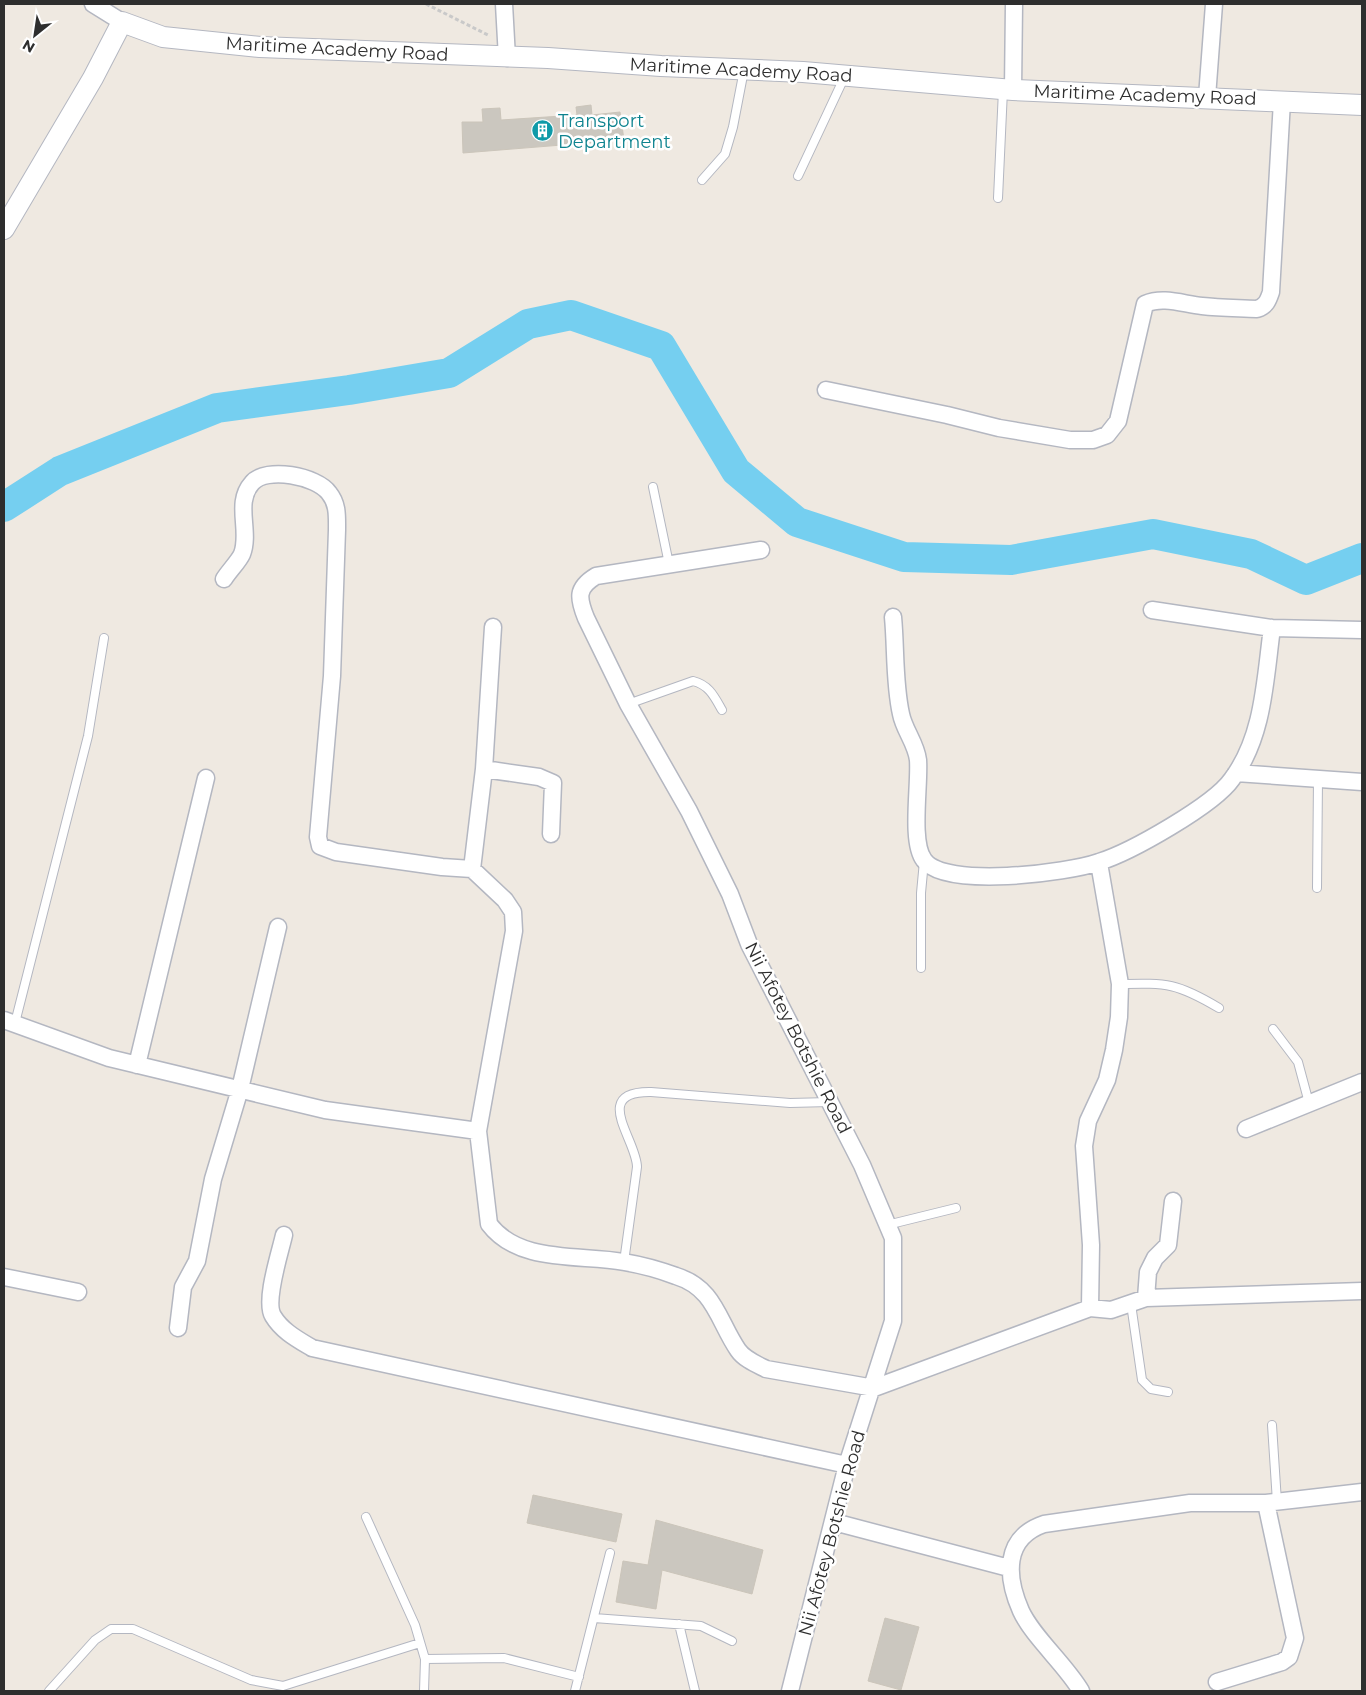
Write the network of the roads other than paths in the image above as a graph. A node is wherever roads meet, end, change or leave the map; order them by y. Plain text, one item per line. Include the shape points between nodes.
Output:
1 (504, 4) edge
2 (1014, 4) edge
3 (1214, 4) edge
4 (99, 5) edge
5 (122, 22) junction
6 (507, 51) junction
7 (744, 70) junction
8 (845, 76) junction
9 (1008, 90) junction
10 (1206, 97) junction
11 (1282, 101) junction
12 (1362, 105) edge
13 (798, 176) dead end
14 (702, 180) dead end
15 (998, 198) dead end
16 (4, 229) edge
17 (826, 390) dead end
18 (654, 487) dead end
19 (761, 550) dead end
20 (669, 564) junction
21 (224, 579) dead end
22 (1152, 610) dead end
23 (893, 616) dead end
24 (493, 627) dead end
25 (1272, 628) junction
26 (1362, 630) edge
27 (104, 638) dead end
28 (628, 704) junction
29 (722, 710) dead end
30 (484, 769) junction
31 (1236, 773) junction
32 (206, 778) dead end
33 (1318, 779) junction
34 (1362, 782) edge
35 (552, 834) dead end
36 (924, 861) junction
37 (1099, 862) junction
38 (472, 869) junction
39 (1317, 888) dead end
40 (278, 927) dead end
41 (921, 968) dead end
42 (1120, 984) junction
43 (1219, 1008) dead end
44 (9, 1021) edge
45 (1273, 1029) dead end
46 (137, 1065) junction
47 (1362, 1082) edge
48 (240, 1089) junction
49 (830, 1102) junction
50 (1309, 1103) junction
51 (1246, 1129) dead end
52 (478, 1131) junction
53 (1173, 1201) dead end
54 (956, 1208) dead end
55 (887, 1224) junction
56 (284, 1235) dead end
57 (624, 1262) junction
58 (4, 1277) edge
59 (1362, 1291) edge
60 (78, 1292) dead end
61 (1138, 1301) junction
62 (1090, 1308) junction
63 (178, 1328) dead end
64 (874, 1388) junction
65 (1168, 1392) dead end
66 (1272, 1425) dead end
67 (847, 1465) junction
68 (1362, 1492) edge
69 (1272, 1502) junction
70 (366, 1517) dead end
71 (834, 1522) junction
72 (610, 1553) dead end
73 (1009, 1568) junction
74 (594, 1618) junction
75 (679, 1624) junction
76 (732, 1641) dead end
77 (420, 1643) junction
78 (425, 1659) junction
79 (579, 1677) junction
80 (1217, 1682) dead end
81 (49, 1691) edge
82 (424, 1691) edge
83 (575, 1691) edge
84 (695, 1691) edge
85 (790, 1691) edge
86 (1081, 1691) edge

1 - 6 street
2 - 9 street
3 - 10 street
4 - 5 street
5 - 6 street, Maritime Academy Road via 163,37 260,47
5 - 16 street via 93,78
6 - 7 street, Maritime Academy Road via 548,58
7 - 8 street, Maritime Academy Road
7 - 14 lane via 734,127 725,154
8 - 9 street, Maritime Academy Road
8 - 13 lane
9 - 10 street, Maritime Academy Road
9 - 15 lane
10 - 11 street, Maritime Academy Road
11 - 12 street, Maritime Academy Road
11 - 17 street via 1268,300 1257,309 1163,300 1145,304 1118,421 1107,436 1070,440
18 - 20 lane
19 - 20 street, Nii Afotey Botshie Road
20 - 28 street, Nii Afotey Botshie Road via 596,576 584,583 580,590 586,618
21 - 38 street via 242,553 245,492 253,481 264,476 310,478 329,492 337,510 337,530 332,676 318,837 320,846 336,852
22 - 25 street
23 - 36 street via 900,711 918,759 918,846
24 - 30 street
25 - 26 street
25 - 31 street via 1256,731
27 - 44 lane via 88,736
28 - 29 lane via 692,681 711,690
28 - 49 street, Nii Afotey Botshie Road via 689,810 730,894 749,944
30 - 35 street via 539,776 553,783
30 - 38 street
31 - 33 street
31 - 37 street via 1218,796 1138,844
32 - 46 street
33 - 34 street
33 - 39 lane
36 - 37 street via 948,875 985,877 1061,870
36 - 41 lane
37 - 42 street
38 - 52 street via 505,900 513,912 514,931
40 - 48 street
42 - 43 lane via 1170,984 1184,988
42 - 62 street via 1114,1050 1107,1080 1088,1121 1084,1146 1091,1246
44 - 46 street
45 - 50 lane via 1298,1062
46 - 48 street
47 - 50 street
48 - 52 street via 325,1110
48 - 63 street via 213,1179 197,1261 183,1287
49 - 55 street, Nii Afotey Botshie Road
49 - 57 lane via 790,1103 651,1092 635,1092 626,1096 622,1103 621,1123 637,1166
50 - 51 street
52 - 57 street via 487,1216 497,1236 518,1248 540,1253
53 - 61 street via 1168,1245 1155,1258
54 - 55 lane
55 - 64 street, Nii Afotey Botshie Road via 893,1238 894,1321
56 - 67 street via 269,1302 272,1315 289,1334 312,1348
57 - 64 street via 678,1276 693,1284 713,1302 738,1351 766,1369
58 - 60 street
59 - 61 street
61 - 62 street via 1111,1310
61 - 65 lane via 1142,1380 1151,1388
62 - 64 street
64 - 67 street, Nii Afotey Botshie Road
66 - 69 lane
67 - 71 street, Nii Afotey Botshie Road
68 - 69 street
69 - 73 street via 1190,1502 1044,1524 1019,1539
69 - 80 street via 1294,1644 1282,1662
70 - 77 lane
71 - 73 street
71 - 85 street, Nii Afotey Botshie Road
72 - 74 lane
73 - 86 street via 1021,1611
74 - 75 lane
74 - 79 lane
75 - 76 lane via 701,1626
75 - 84 lane
77 - 78 lane
77 - 81 lane via 283,1686 251,1680 133,1629 111,1629 95,1640
78 - 79 lane via 504,1658
78 - 82 lane
79 - 83 lane

